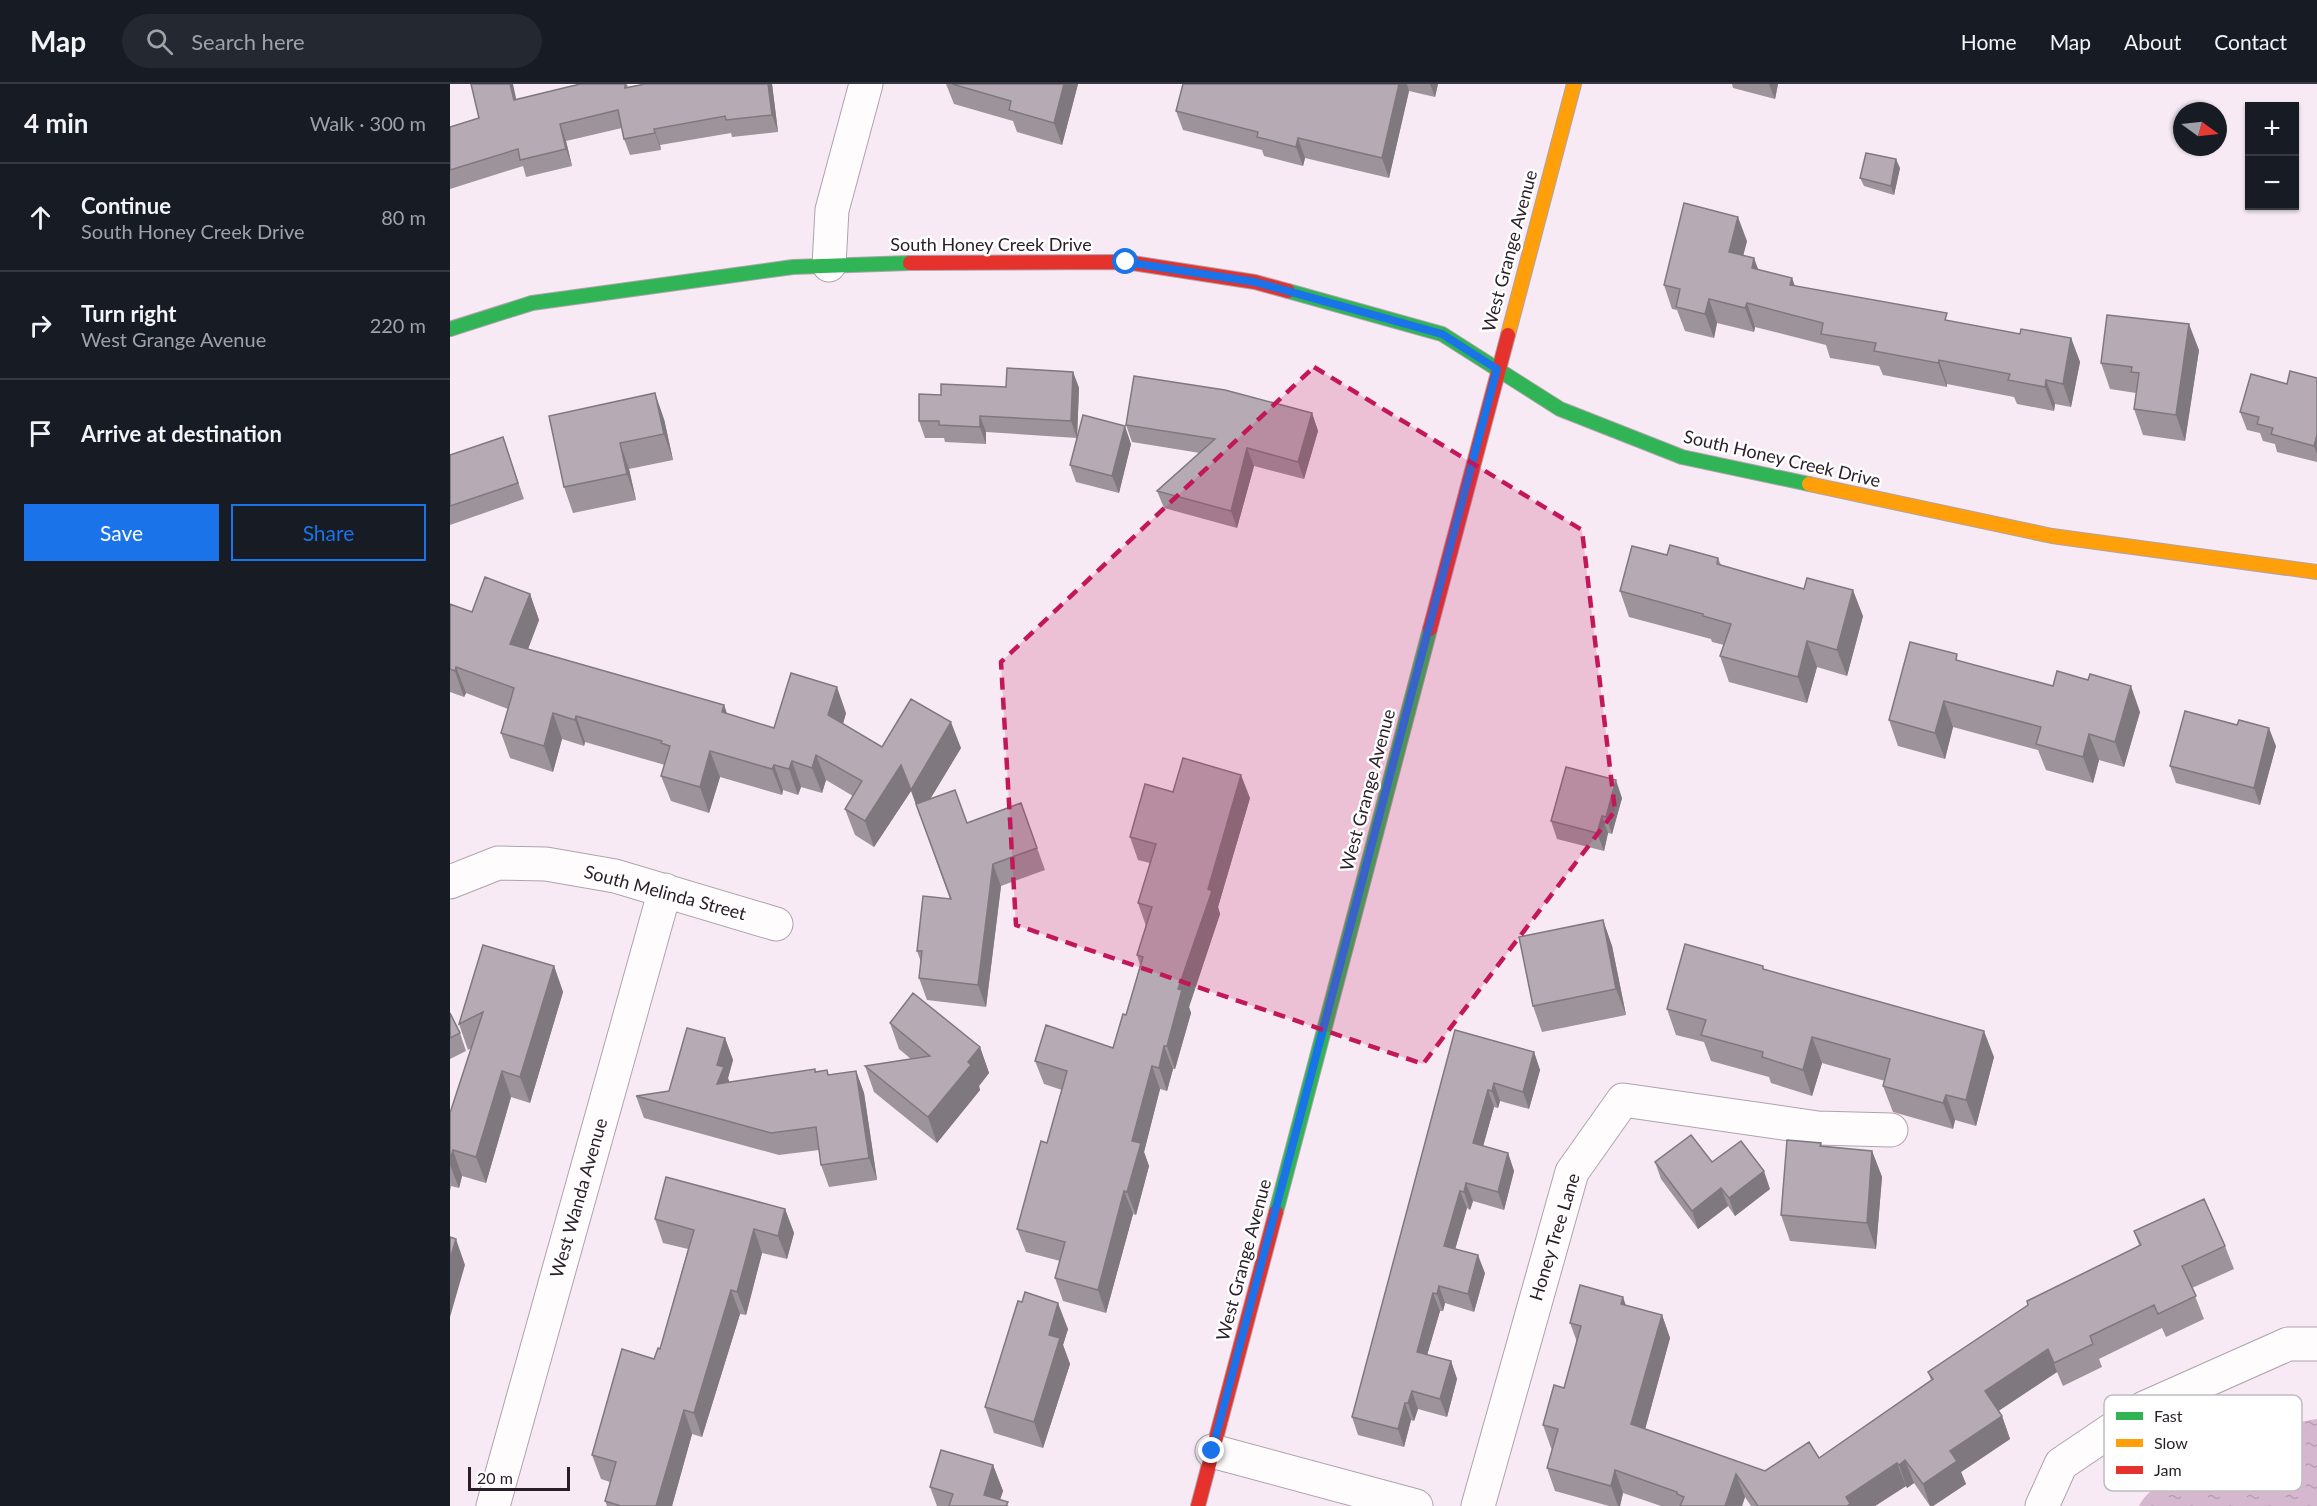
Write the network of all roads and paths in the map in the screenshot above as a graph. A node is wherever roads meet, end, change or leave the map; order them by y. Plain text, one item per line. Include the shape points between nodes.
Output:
1 (866, 84) edge
2 (1574, 84) edge
3 (828, 265) junction
4 (450, 329) edge
5 (1497, 369) junction
6 (2317, 572) edge
7 (450, 882) edge
8 (665, 890) junction
9 (776, 924) dead end
10 (1891, 1130) dead end
11 (2317, 1344) edge
12 (2173, 1395) edge
13 (2104, 1435) edge
14 (1212, 1451) junction
15 (1200, 1505) edge
16 (494, 1506) edge
17 (1416, 1506) edge
18 (1478, 1506) edge
19 (2042, 1506) edge

1 - 3 street via 832,210
2 - 5 street, West Grange Avenue
3 - 4 street, South Honey Creek Drive via 532,303
3 - 5 street, South Honey Creek Drive via 1126,262 1255,282 1442,334
5 - 6 street, South Honey Creek Drive via 1560,409 1682,457 2052,536
5 - 14 street, West Grange Avenue
7 - 8 street, South Melinda Street via 498,863 546,864 615,876
8 - 9 street, South Melinda Street
8 - 16 street, West Wanda Avenue
10 - 18 street, Honey Tree Lane via 1818,1128 1623,1100 1572,1172
11 - 12 street via 2288,1344
13 - 19 street via 2061,1464
14 - 15 street, West Grange Avenue
14 - 17 street

